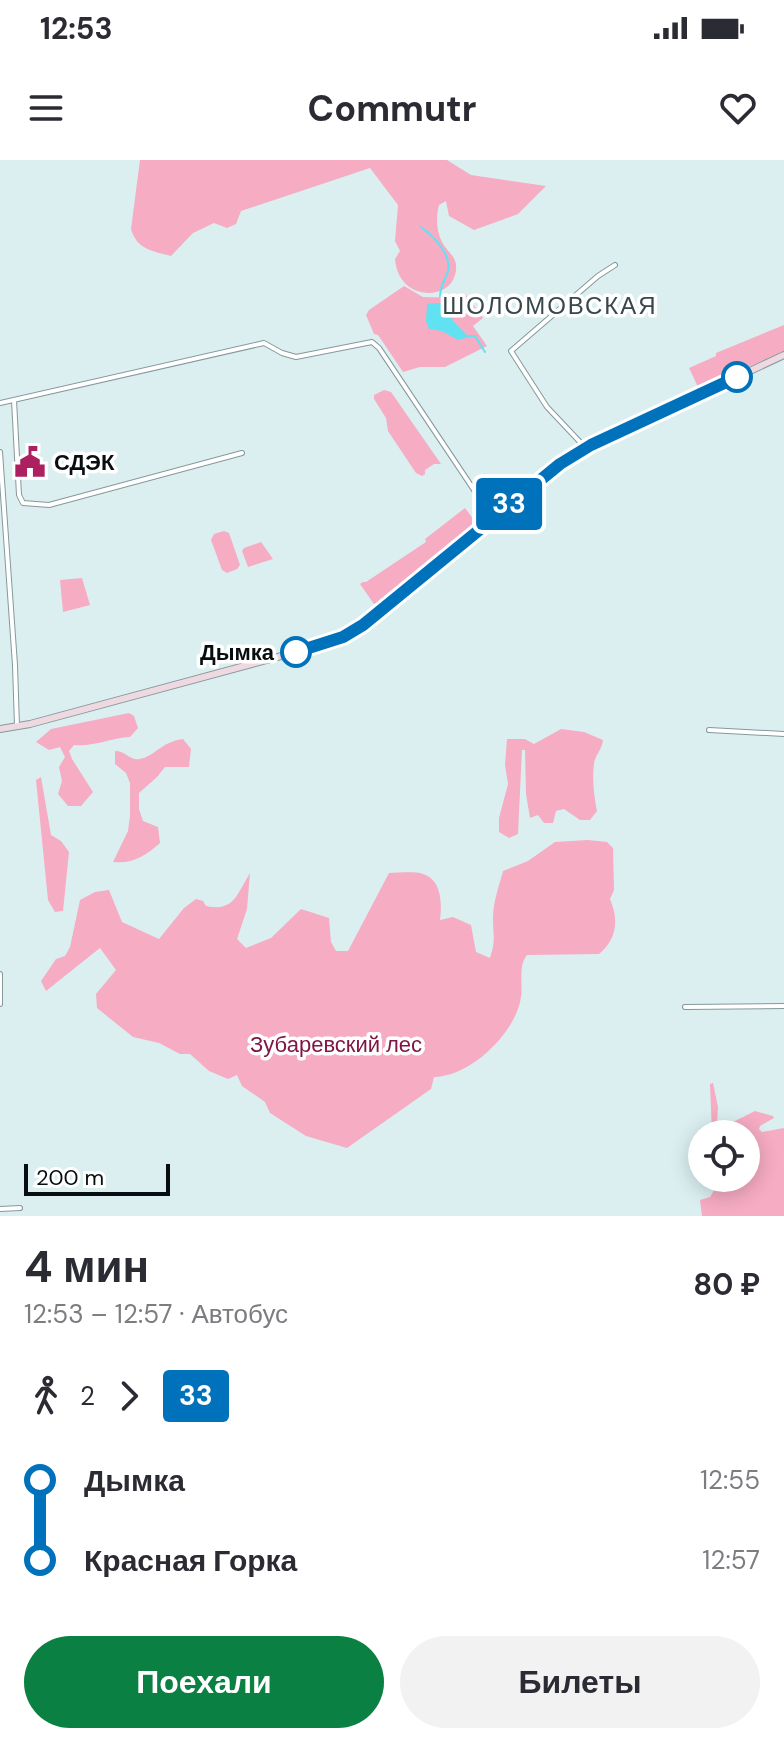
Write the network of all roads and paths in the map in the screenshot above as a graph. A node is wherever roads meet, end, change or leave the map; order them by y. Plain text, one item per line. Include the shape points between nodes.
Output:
1 (615, 265) dead end
2 (784, 355) edge
3 (14, 400) junction
4 (0, 403) edge
5 (583, 449) junction
6 (0, 452) edge
7 (242, 453) dead end
8 (496, 515) junction
9 (17, 726) junction
10 (4, 728) edge
11 (709, 730) dead end
12 (784, 734) edge
13 (0, 974) edge
14 (0, 1004) edge
15 (784, 1006) edge
16 (685, 1007) dead end
17 (20, 1208) dead end
18 (0, 1209) edge

1 - 5 street via 511,351 547,407
2 - 5 main road
3 - 4 street
3 - 7 street via 23,503 49,505
3 - 8 street via 264,343 296,357 372,342
5 - 8 main road
6 - 9 street
8 - 9 main road via 363,625 317,647
9 - 10 main road
11 - 12 street
13 - 14 street
15 - 16 street
17 - 18 street

